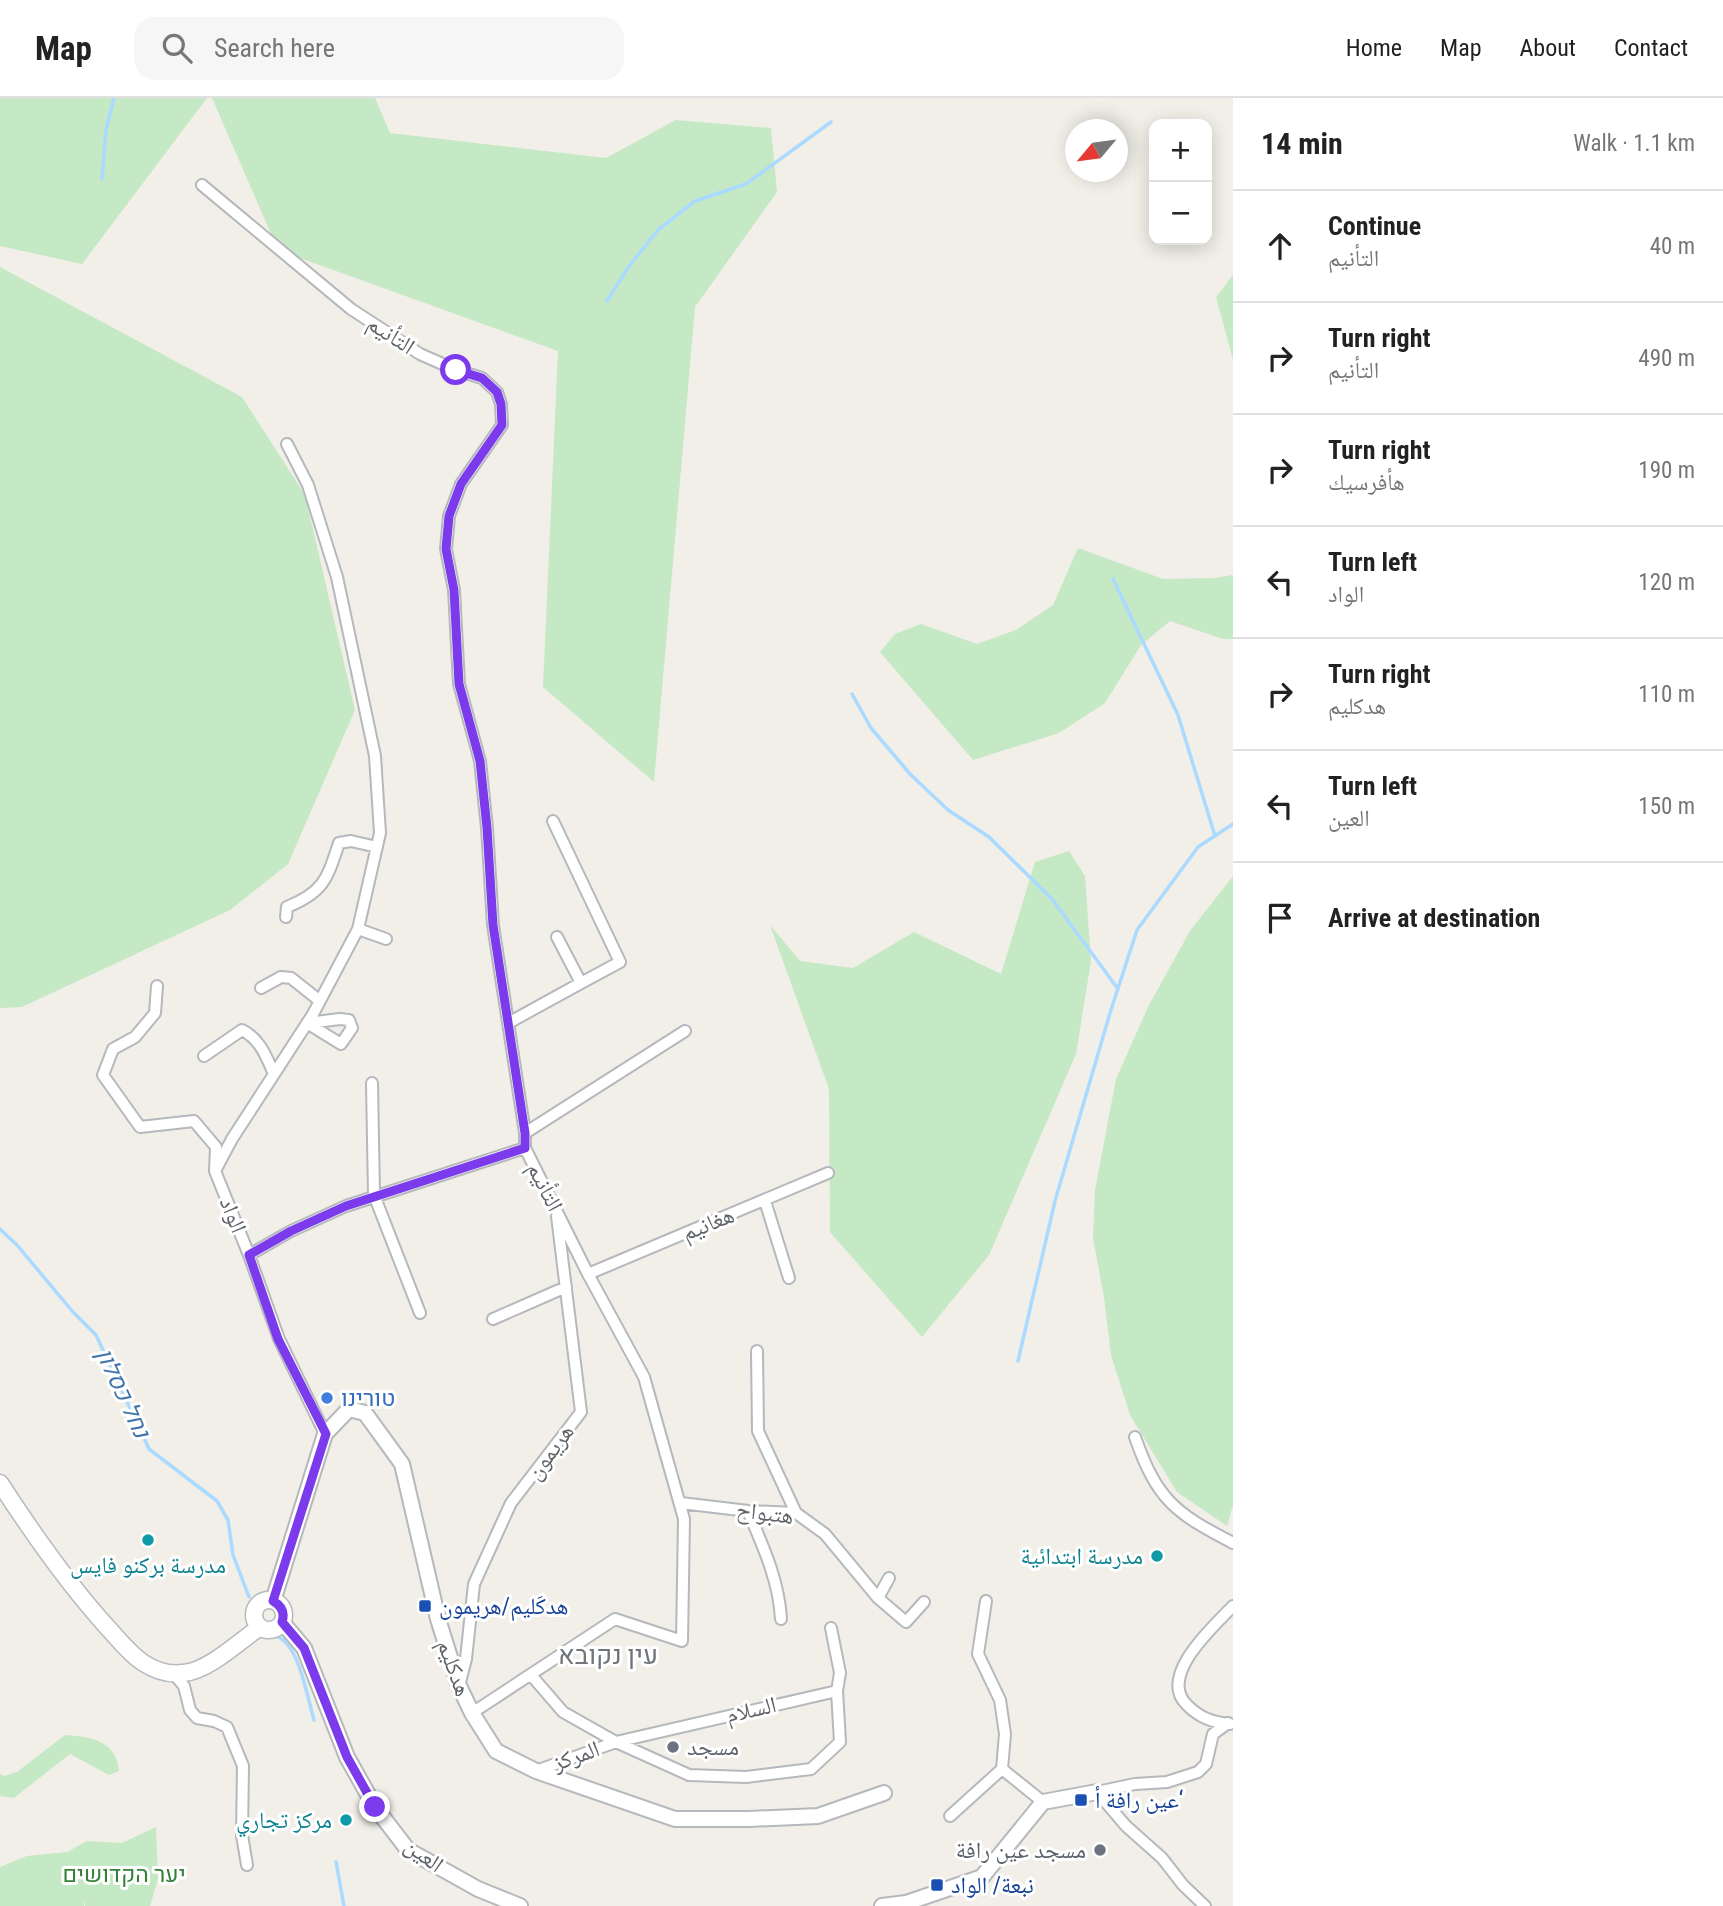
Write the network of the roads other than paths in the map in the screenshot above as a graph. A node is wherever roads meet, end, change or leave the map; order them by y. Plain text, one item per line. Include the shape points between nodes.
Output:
1 (202, 184) dead end
2 (287, 444) dead end
3 (553, 821) dead end
4 (377, 847) junction
5 (286, 917) dead end
6 (358, 929) junction
7 (557, 937) dead end
8 (386, 939) dead end
9 (581, 983) junction
10 (157, 986) dead end
11 (261, 988) dead end
12 (320, 1001) junction
13 (510, 1022) junction
14 (685, 1031) dead end
15 (204, 1056) dead end
16 (274, 1074) junction
17 (372, 1083) dead end
18 (525, 1133) junction
19 (525, 1148) junction
20 (215, 1171) junction
21 (828, 1174) dead end
22 (374, 1195) junction
23 (765, 1201) junction
24 (556, 1207) junction
25 (249, 1255) junction
26 (588, 1274) junction
27 (789, 1278) dead end
28 (566, 1287) junction
29 (419, 1313) dead end
30 (493, 1318) dead end
31 (757, 1351) dead end
32 (326, 1434) junction
33 (1135, 1437) dead end
34 (0, 1483) edge
35 (681, 1503) junction
36 (748, 1511) junction
37 (796, 1513) junction
38 (1233, 1544) edge
39 (888, 1578) dead end
40 (878, 1598) junction
41 (273, 1601) junction
42 (986, 1601) dead end
43 (924, 1602) dead end
44 (1233, 1606) edge
45 (781, 1619) dead end
46 (282, 1622) junction
47 (260, 1627) junction
48 (831, 1628) dead end
49 (173, 1673) junction
50 (531, 1675) junction
51 (459, 1686) junction
52 (837, 1690) junction
53 (472, 1713) junction
54 (1230, 1724) edge
55 (615, 1742) junction
56 (1002, 1769) junction
57 (536, 1771) junction
58 (1097, 1792) junction
59 (884, 1793) dead end
60 (1043, 1802) junction
61 (950, 1816) dead end
62 (247, 1865) dead end
63 (520, 1906) edge
64 (882, 1906) edge
65 (1205, 1906) edge

1 - 13 street, التأنيم via 351,310 419,354 482,378 497,392 502,425 461,484 449,516 446,549 454,590 459,684 480,761 493,925
2 - 4 street via 309,485 337,577 376,756
3 - 9 street via 620,962
4 - 5 street via 339,843 326,880 315,894 287,907
4 - 6 street
6 - 8 street
6 - 12 street
7 - 9 street
9 - 13 street
10 - 20 street, الواد via 155,1013 135,1037 113,1049 103,1075 140,1127 194,1121 216,1147
11 - 12 street via 281,977 290,978
12 - 16 street
13 - 18 street, التأنيم
14 - 18 street
15 - 16 street via 242,1030 263,1050
16 - 20 street
17 - 22 street
18 - 19 street, التأنيم
19 - 22 street
19 - 24 street, التأنيم
20 - 25 street, الواد
21 - 23 street, هغانيم
22 - 25 street
22 - 29 street
23 - 26 street, هغانيم
23 - 27 street
24 - 26 street, التأنيم
24 - 28 street, هريمون
25 - 32 street, الواد via 278,1339
26 - 35 street, التأنيم via 645,1377
28 - 30 street
28 - 51 street, هريمون via 581,1412 511,1503 474,1584
31 - 37 street via 758,1431
32 - 41 street, هدكليم
32 - 51 street, هدكليم via 349,1409 365,1413 402,1464 438,1619
33 - 38 street via 1159,1491 1204,1529
34 - 49 main road via 94,1614 142,1662
35 - 36 street, هتبواح
35 - 50 street, التأنيم via 682,1641 615,1619
36 - 37 street, هتبواح
36 - 45 street via 774,1577
37 - 40 street, هتبواح via 825,1534
39 - 40 street
40 - 43 street, هتبواح via 906,1622
41 - 46 main road via 281,1607
41 - 47 main road via 263,1601 256,1608 254,1618
42 - 56 street via 978,1654 1000,1700 1005,1734
44 - 54 street via 1185,1661 1178,1681 1183,1701 1196,1714
46 - 47 main road via 272,1630
46 - 63 street, العين via 304,1648 347,1757 375,1807 408,1850 478,1889
47 - 49 main road via 205,1665 184,1674
48 - 52 street via 840,1673
49 - 62 street via 184,1686 190,1710 197,1718 227,1727 238,1753 243,1766 242,1835
50 - 53 street, التأنيم
50 - 55 street via 563,1712
51 - 53 street, هدكليم
52 - 55 street, السلام
52 - 55 street via 840,1742 811,1769 732,1778 689,1775
53 - 57 street, هدكليم via 496,1751
54 - 58 street via 1213,1734 1206,1764 1198,1772 1167,1782
55 - 57 street, المركز
56 - 60 street
56 - 61 street
57 - 59 street, هدكليم via 676,1819 818,1816
58 - 60 street
58 - 65 street
60 - 64 street via 982,1877 906,1903

